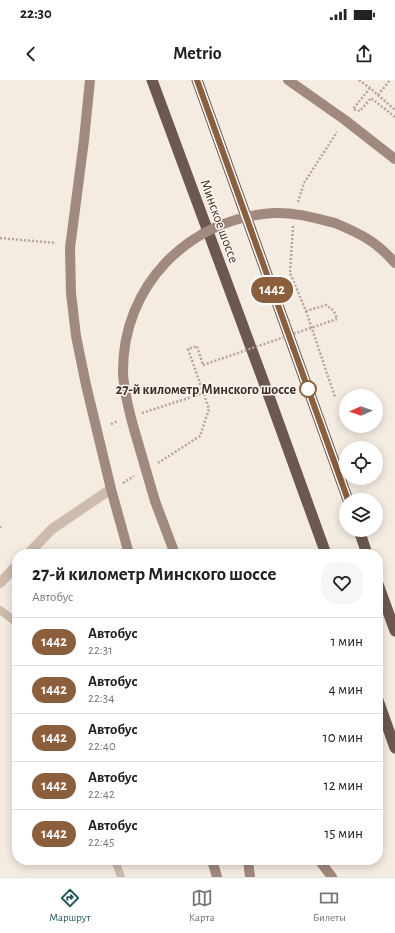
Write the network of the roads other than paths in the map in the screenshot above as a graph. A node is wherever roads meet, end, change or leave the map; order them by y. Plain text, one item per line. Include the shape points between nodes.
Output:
1 (90, 80) edge
2 (152, 80) edge
3 (197, 80) edge
4 (288, 80) edge
5 (395, 159) edge
6 (395, 263) edge
7 (111, 489) junction
8 (345, 493) edge
9 (361, 537) edge
10 (33, 549) edge
11 (128, 549) edge
12 (173, 549) edge
13 (324, 549) edge
14 (365, 549) edge
15 (12, 571) edge
16 (0, 583) edge
17 (383, 598) edge
18 (0, 610) edge
19 (12, 619) edge
20 (395, 631) edge
21 (383, 714) edge
22 (395, 748) edge
23 (117, 865) edge
24 (213, 865) edge
25 (249, 865) edge
26 (323, 865) edge
27 (121, 877) edge
28 (217, 877) edge
29 (250, 877) edge
30 (332, 877) edge

1 - 7 main road via 70,248 71,293 76,336
2 - 13 highway, Минское шоссе
3 - 8 highway, Минское шоссе
4 - 5 main road
6 - 12 main road, bridge via 383,249 363,235 335,223 304,215 274,213 244,217 215,226 189,242 166,262 147,286 133,313 126,342 123,373 127,403 155,502
7 - 10 street via 52,529
7 - 11 main road
9 - 14 highway
15 - 16 street
17 - 20 highway
18 - 19 lane
21 - 22 highway
23 - 27 lane
24 - 28 main road
25 - 29 main road
26 - 30 main road

